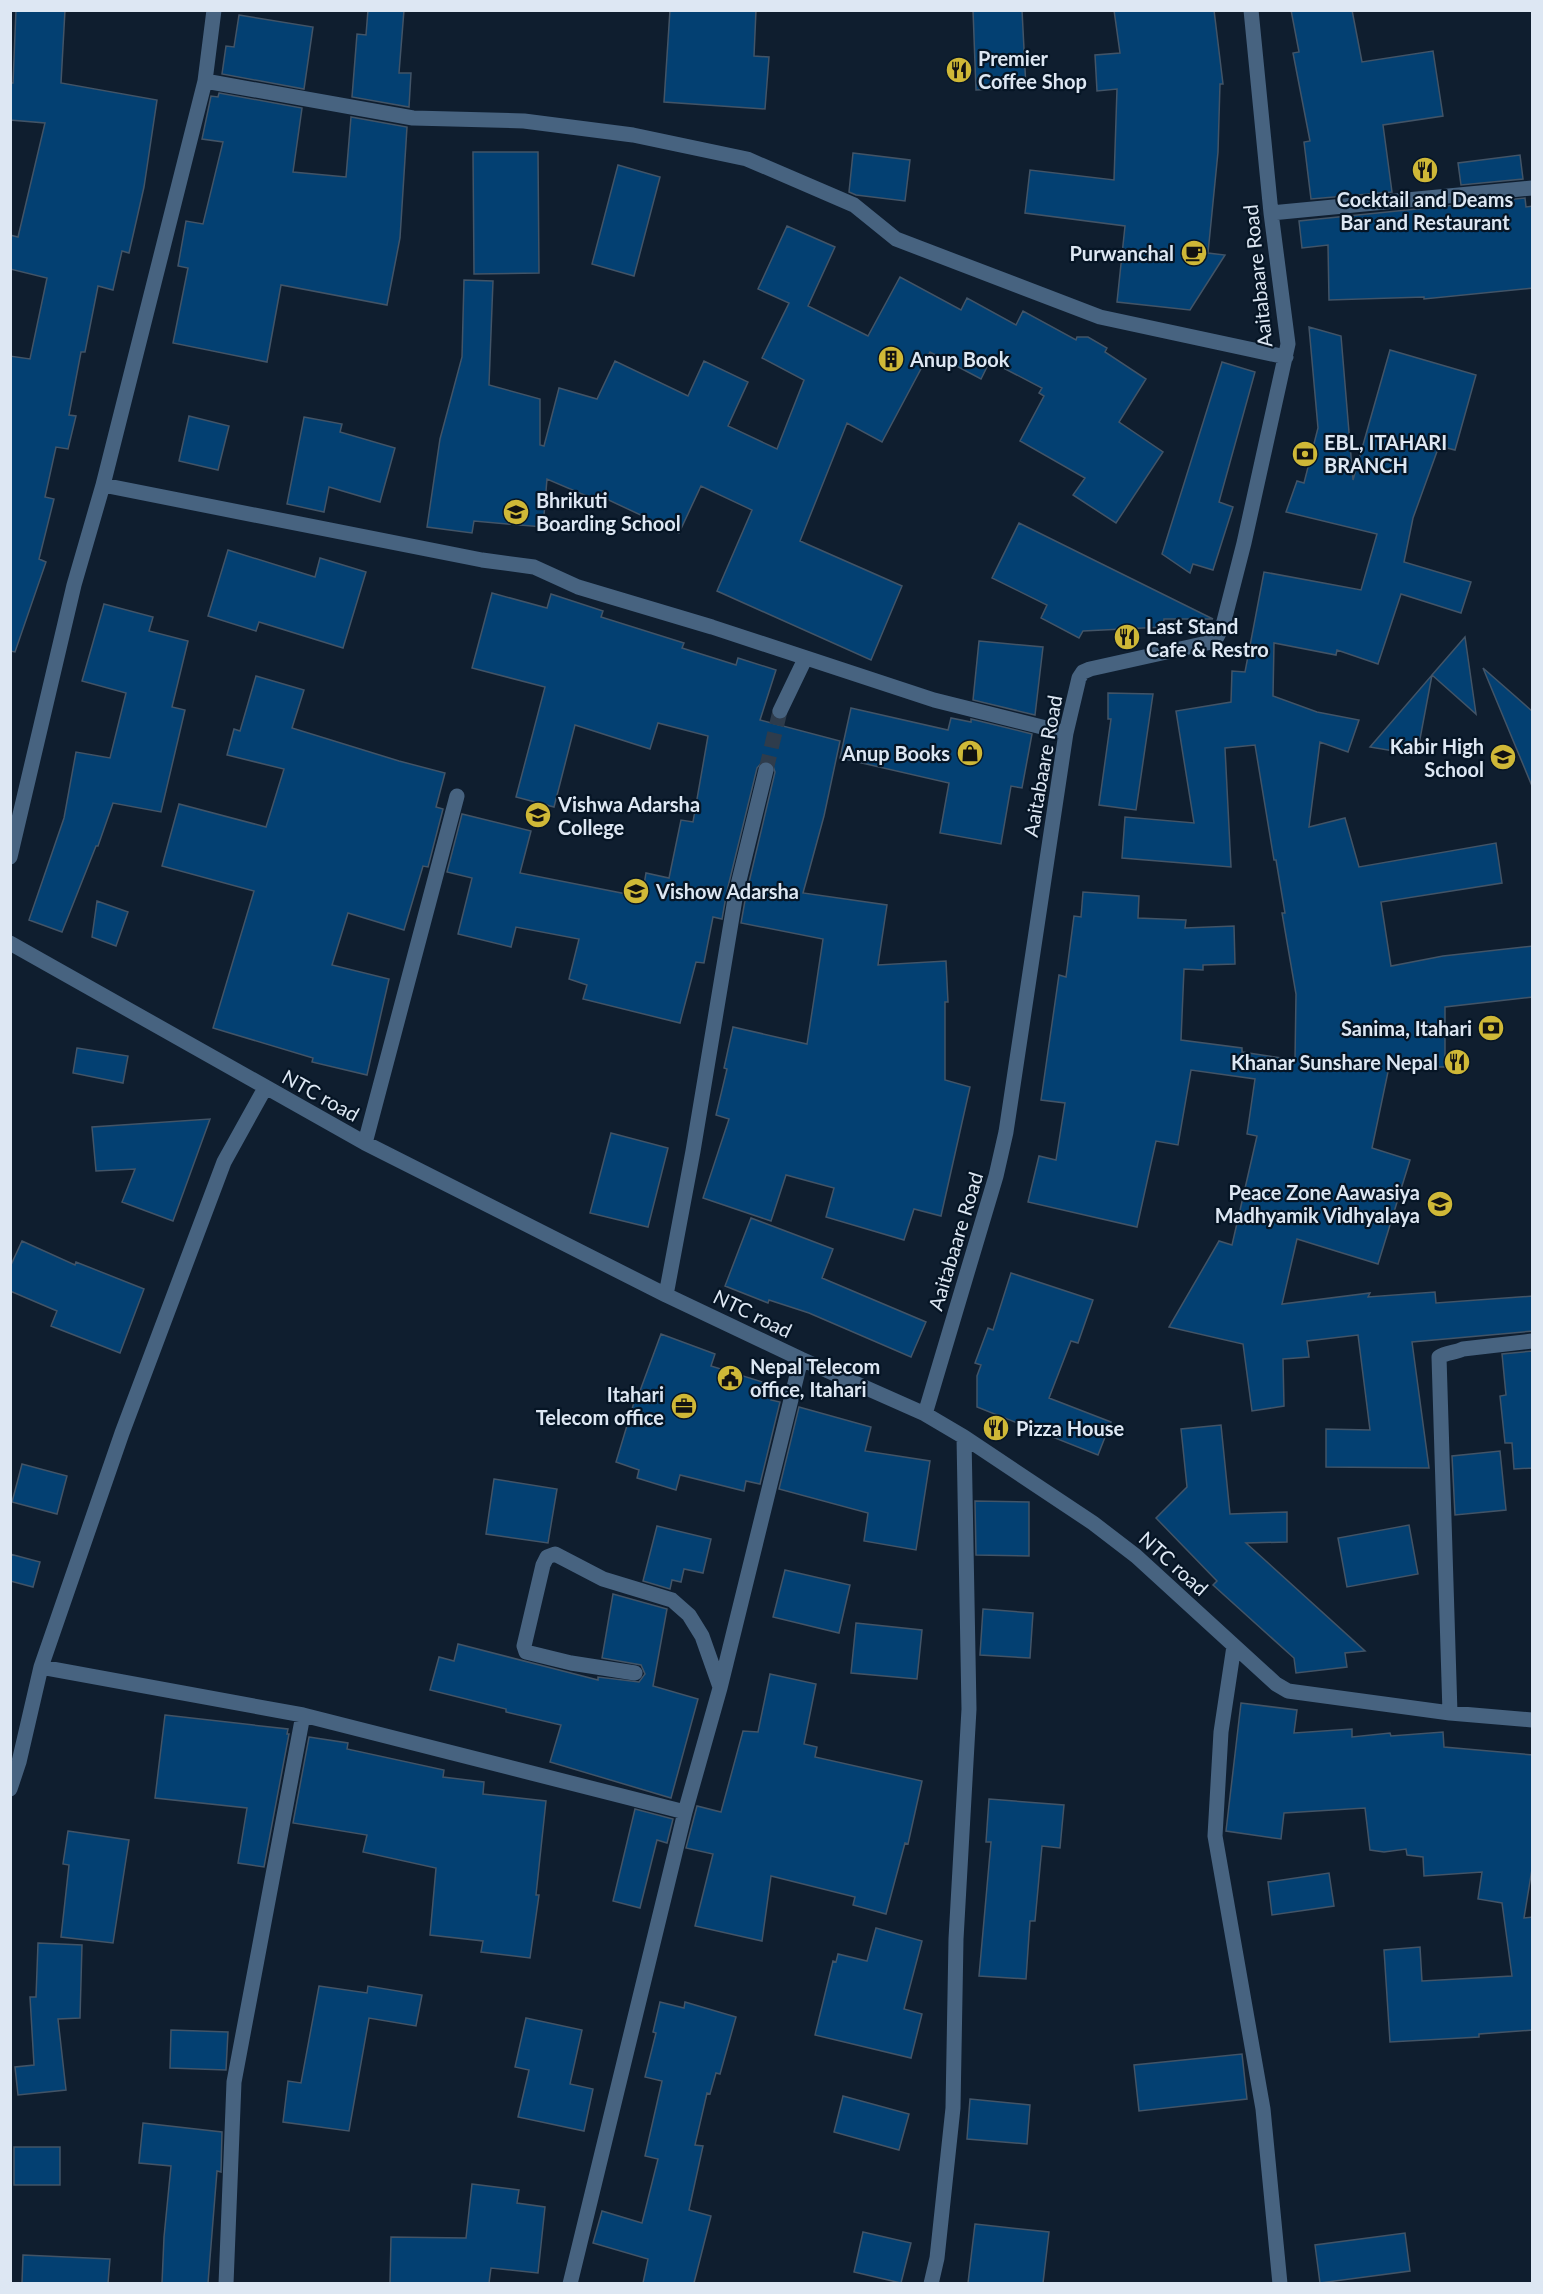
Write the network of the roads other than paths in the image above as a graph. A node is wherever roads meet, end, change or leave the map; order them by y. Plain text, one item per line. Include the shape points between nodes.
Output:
1 (214, 10) edge
2 (1251, 10) edge
3 (204, 81) junction
4 (1533, 188) edge
5 (1271, 213) junction
6 (1286, 357) junction
7 (103, 485) junction
8 (805, 659) junction
9 (780, 711) tunnel mouth
10 (1066, 732) junction
11 (766, 770) tunnel mouth
12 (457, 796) dead end
13 (10, 857) edge
14 (10, 943) edge
15 (265, 1088) junction
16 (365, 1143) junction
17 (666, 1294) junction
18 (1533, 1341) edge
19 (801, 1359) junction
20 (925, 1414) junction
21 (964, 1437) junction
22 (1234, 1646) junction
23 (41, 1667) junction
24 (635, 1673) dead end
25 (720, 1688) junction
26 (1450, 1713) junction
27 (303, 1715) junction
28 (1533, 1720) edge
29 (10, 1789) edge
30 (685, 1812) junction
31 (226, 2283) edge
32 (570, 2283) edge
33 (931, 2283) edge
34 (1280, 2283) edge

1 - 3 street
2 - 5 street, Aaitabaare Road
3 - 6 street via 413,117 524,121 633,135 747,159 854,204 896,239 1100,317
3 - 7 street
4 - 5 street
5 - 6 street, Aaitabaare Road via 1288,344
6 - 10 street, Aaitabaare Road via 1244,543 1217,637 1207,643 1083,672
7 - 8 street via 534,567 579,587
7 - 13 street via 74,585
8 - 9 street
8 - 10 street via 934,700
10 - 20 street, Aaitabaare Road via 1006,1132
11 - 17 street via 736,893
12 - 16 street
14 - 15 street, NTC road
15 - 16 street, NTC road
15 - 23 street via 224,1162 122,1433
16 - 17 street, NTC road
17 - 19 street, NTC road
18 - 26 street via 1463,1349 1438,1357
19 - 20 street, NTC road
19 - 25 street
20 - 21 street, NTC road
21 - 22 street, NTC road via 1136,1556
21 - 33 street via 969,1709 956,1939 953,2108
22 - 26 street, NTC road via 1288,1691
22 - 34 street via 1221,1732 1215,1836 1263,2109
23 - 27 street
23 - 29 street
24 - 25 street via 526,1652 526,1634 547,1557 555,1554 603,1579 672,1600 689,1615 702,1636
25 - 30 street
26 - 28 street, NTC road
27 - 30 street
27 - 31 street via 234,2082
30 - 32 street

